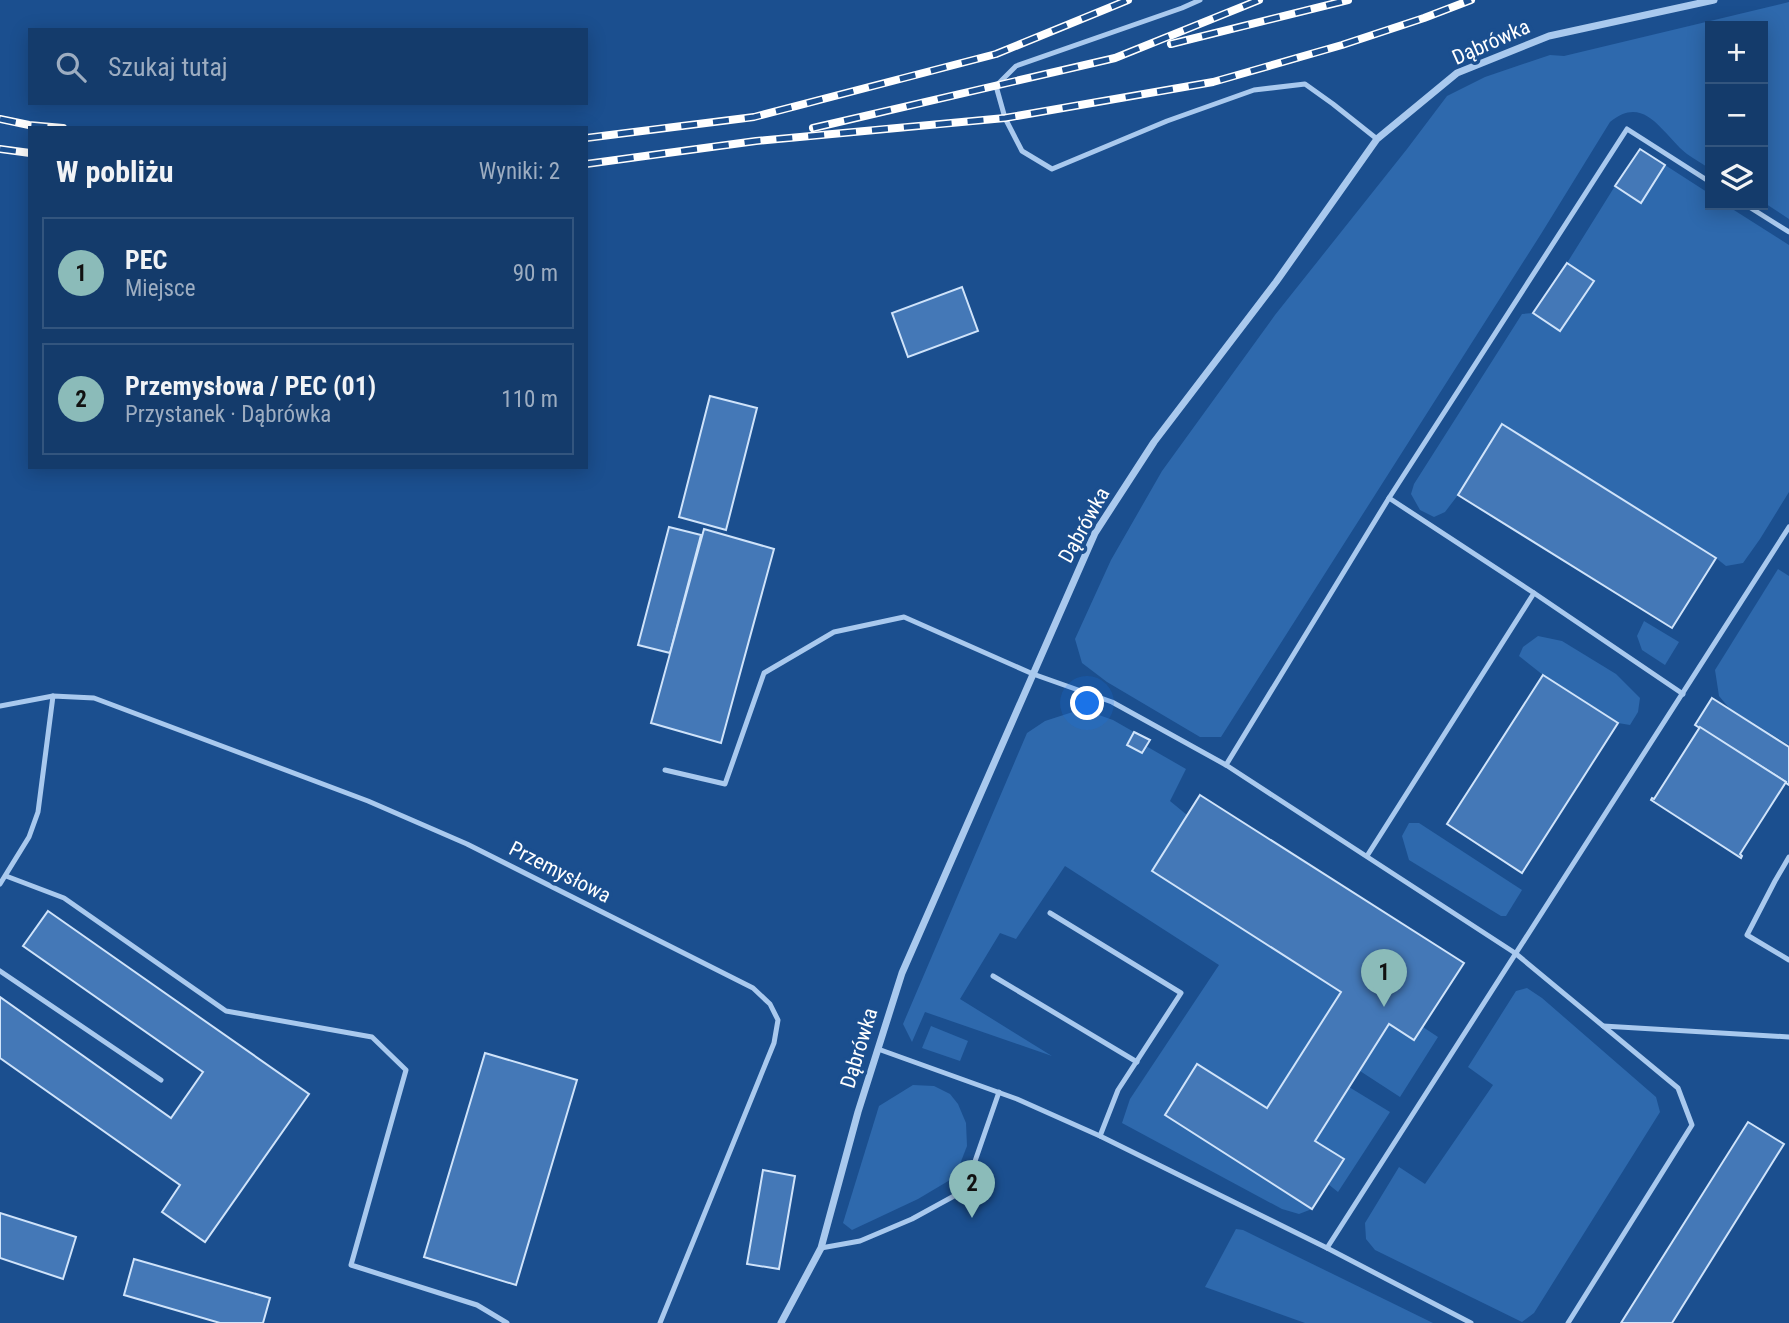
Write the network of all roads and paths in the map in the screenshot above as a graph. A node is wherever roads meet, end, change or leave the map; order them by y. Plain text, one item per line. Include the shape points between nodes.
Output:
1 (1200, 0) edge
2 (1714, 0) edge
3 (1377, 139) junction
4 (1705, 179) edge
5 (1754, 210) edge
6 (1789, 232) edge
7 (1389, 498) junction
8 (1789, 527) edge
9 (1534, 593) junction
10 (1033, 674) junction
11 (1683, 694) junction
12 (53, 696) junction
13 (0, 706) edge
14 (1226, 765) junction
15 (665, 771) dead end
16 (1367, 856) junction
17 (1789, 857) edge
18 (6, 876) junction
19 (0, 884) edge
20 (1050, 913) dead end
21 (1515, 953) junction
22 (1789, 960) edge
23 (0, 971) edge
24 (993, 976) dead end
25 (1603, 1026) junction
26 (1789, 1037) edge
27 (877, 1048) junction
28 (1136, 1062) junction
29 (161, 1080) dead end
30 (999, 1092) junction
31 (1101, 1136) junction
32 (821, 1248) junction
33 (1327, 1248) junction
34 (507, 1323) edge
35 (660, 1323) edge
36 (781, 1323) edge
37 (1471, 1323) edge
38 (1568, 1323) edge

1 - 3 lane via 1016,66 996,86 1005,118 1022,151 1052,169 1254,90 1305,84
2 - 3 street, Dąbrówka via 1549,36 1480,64 1457,74
3 - 10 street, Dąbrówka via 1154,442 1095,533
4 - 7 lane via 1626,129
5 - 6 lane
7 - 9 lane
7 - 14 lane
8 - 11 lane
9 - 11 lane
9 - 16 lane
10 - 14 lane via 1112,702
10 - 15 lane via 904,617 834,632 764,673 725,784
10 - 27 street, Dąbrówka via 902,973
11 - 21 lane
12 - 13 lane, Przemysłowa
12 - 18 lane via 38,812
12 - 35 lane, Przemysłowa via 94,698 467,844 753,988 771,1004 778,1020 774,1043
14 - 16 lane
16 - 21 lane
17 - 22 lane via 1747,935
18 - 19 lane
18 - 34 lane via 64,898 226,1011 372,1037 406,1070 351,1265 477,1305
20 - 28 lane via 1181,993
21 - 25 lane
21 - 33 lane
23 - 29 lane
24 - 28 lane
25 - 26 lane
25 - 38 lane via 1678,1088 1692,1125
27 - 30 lane
27 - 32 street, Dąbrówka
28 - 31 lane via 1118,1090
30 - 31 lane
30 - 32 lane via 965,1190 860,1241
31 - 33 lane
32 - 36 street, Dąbrówka
33 - 37 lane

